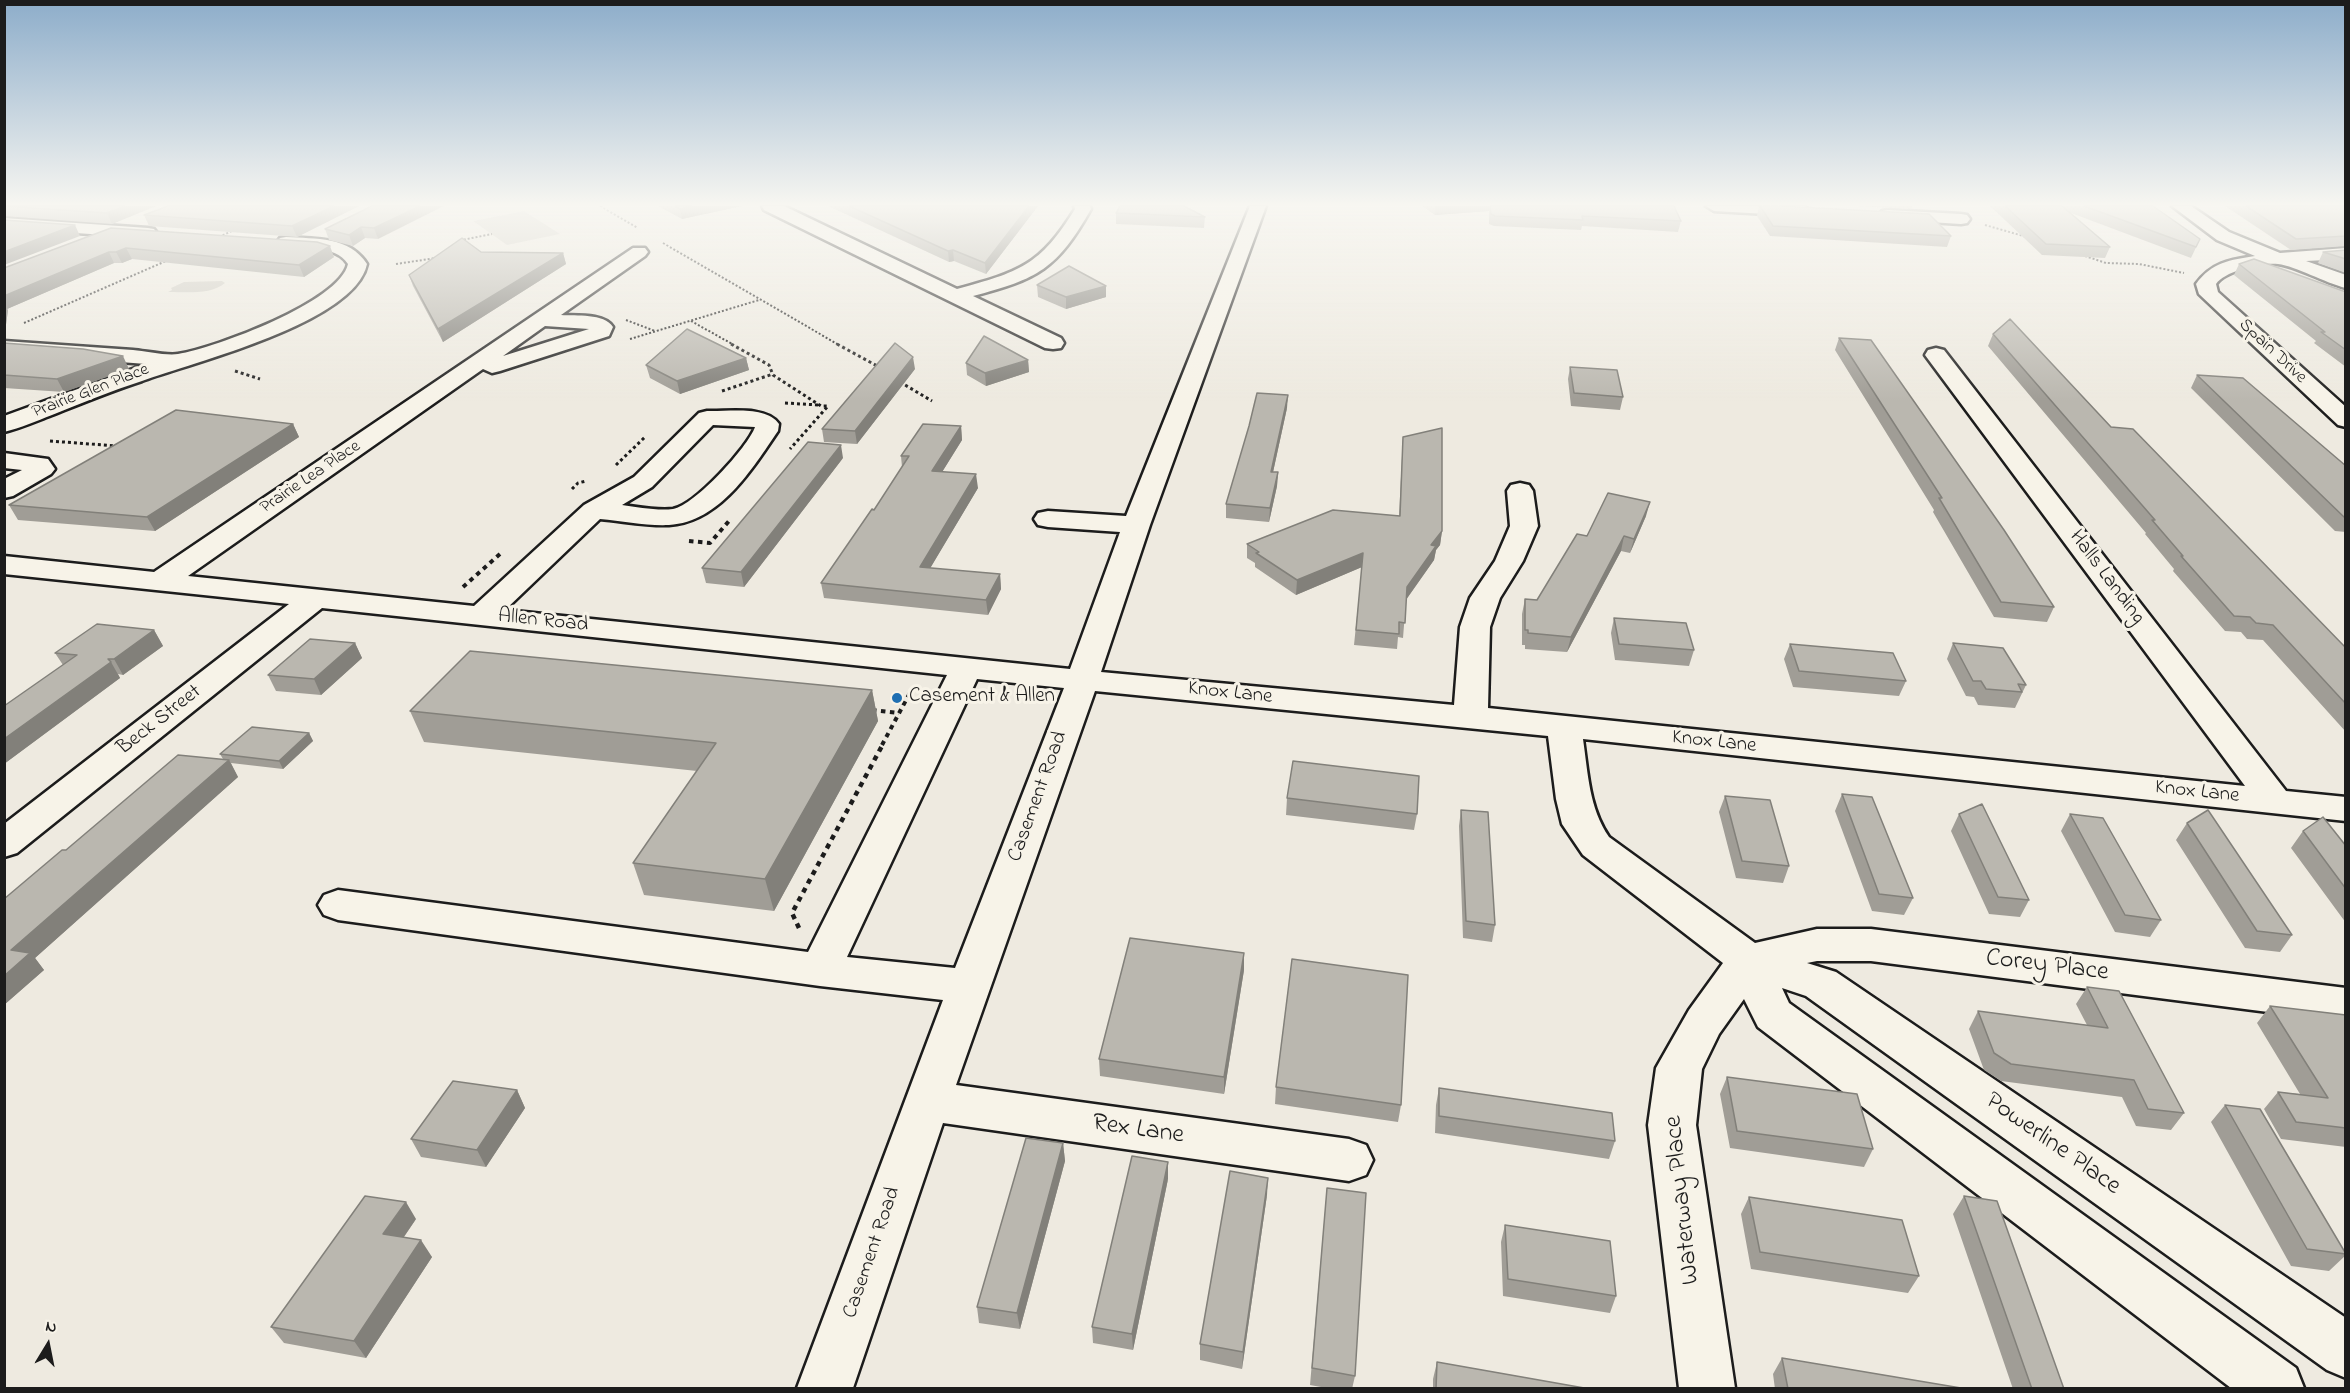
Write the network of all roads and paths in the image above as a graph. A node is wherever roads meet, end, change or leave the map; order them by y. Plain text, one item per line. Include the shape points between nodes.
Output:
1 (144, 271) edge
2 (358, 271) edge
3 (606, 271) edge
4 (704, 271) edge
5 (906, 271) edge
6 (1030, 271) edge
7 (1233, 271) edge
8 (2175, 271) edge
9 (2219, 271) edge
10 (2313, 271) edge
11 (2210, 278) junction
12 (2346, 282) edge
13 (956, 295) junction
14 (760, 300) junction
15 (541, 320) junction
16 (691, 321) junction
17 (17, 327) dead end
18 (630, 339) dead end
19 (1053, 343) dead end
20 (4, 346) edge
21 (1936, 355) dead end
22 (179, 360) junction
23 (882, 371) edge
24 (461, 375) junction
25 (892, 377) edge
26 (932, 401) dead end
27 (828, 406) dead end
28 (2346, 420) edge
29 (4, 425) edge
30 (4, 460) edge
31 (4, 490) edge
32 (1520, 491) dead end
33 (593, 511) junction
34 (1048, 519) dead end
35 (1136, 525) junction
36 (4, 565) edge
37 (161, 581) junction
38 (316, 598) junction
39 (481, 616) junction
40 (967, 667) junction
41 (1081, 679) junction
42 (914, 686) dead end
43 (865, 709) edge
44 (899, 713) junction
45 (1472, 717) junction
46 (1564, 727) junction
47 (2275, 801) junction
48 (2346, 809) edge
49 (4, 844) edge
50 (338, 905) dead end
51 (799, 929) dead end
52 (1748, 960) junction
53 (820, 970) junction
54 (969, 986) junction
55 (2346, 1005) edge
56 (927, 1101) junction
57 (1349, 1160) dead end
58 (2346, 1351) edge
59 (825, 1389) edge
60 (1707, 1389) edge
61 (2276, 1389) edge

1 - 17 path
2 - 22 street, Prairie Glen Place via 351,282 293,320
3 - 15 street, Prairie Lea Place
4 - 14 path
5 - 13 street
6 - 13 street
7 - 35 street, Casement Road
8 - 11 path
9 - 11 street
10 - 12 street
11 - 28 street, Spain Drive via 2206,284 2209,294
13 - 19 street
14 - 16 path
14 - 23 path via 875,363
15 - 24 street, Prairie Lea Place
15 - 24 street, Prairie Lea Place via 603,327 602,332
16 - 18 path
16 - 27 path via 769,365 773,375 820,405
20 - 22 street, Prairie Glen Place
21 - 47 street, Halls Landing
22 - 29 street, Prairie Glen Place
24 - 37 street, Prairie Lea Place
25 - 26 path
30 - 31 street via 34,462 42,469
32 - 45 street via 1524,526 1509,561 1485,598 1475,627
33 - 33 street via 643,482 707,418 760,420 767,424 766,431 707,502 693,511 673,517
33 - 39 street
34 - 35 street
35 - 41 street, Casement Road
36 - 37 street, Allen Road
37 - 38 street, Allen Road
38 - 39 street, Allen Road
38 - 49 street, Beck Street
39 - 40 street, Allen Road
40 - 41 street, Allen Road
40 - 53 street
41 - 45 street, Knox Lane
41 - 54 street, Casement Road
42 - 44 path
43 - 44 path
44 - 51 path via 792,913
45 - 46 street, Knox Lane
46 - 47 street, Knox Lane
46 - 52 street, Powerline Place via 1574,799 1581,824 1596,846
47 - 48 street, Knox Lane
50 - 53 street
52 - 55 street, Corey Place via 1817,945 1872,945
52 - 58 street, Powerline Place via 1821,984
52 - 60 street, Waterway Place via 1704,1022 1679,1068 1672,1125
52 - 61 street, Powerline Place via 1773,1015
53 - 54 street
54 - 56 street, Casement Road
56 - 57 street, Rex Lane
56 - 59 street, Casement Road

